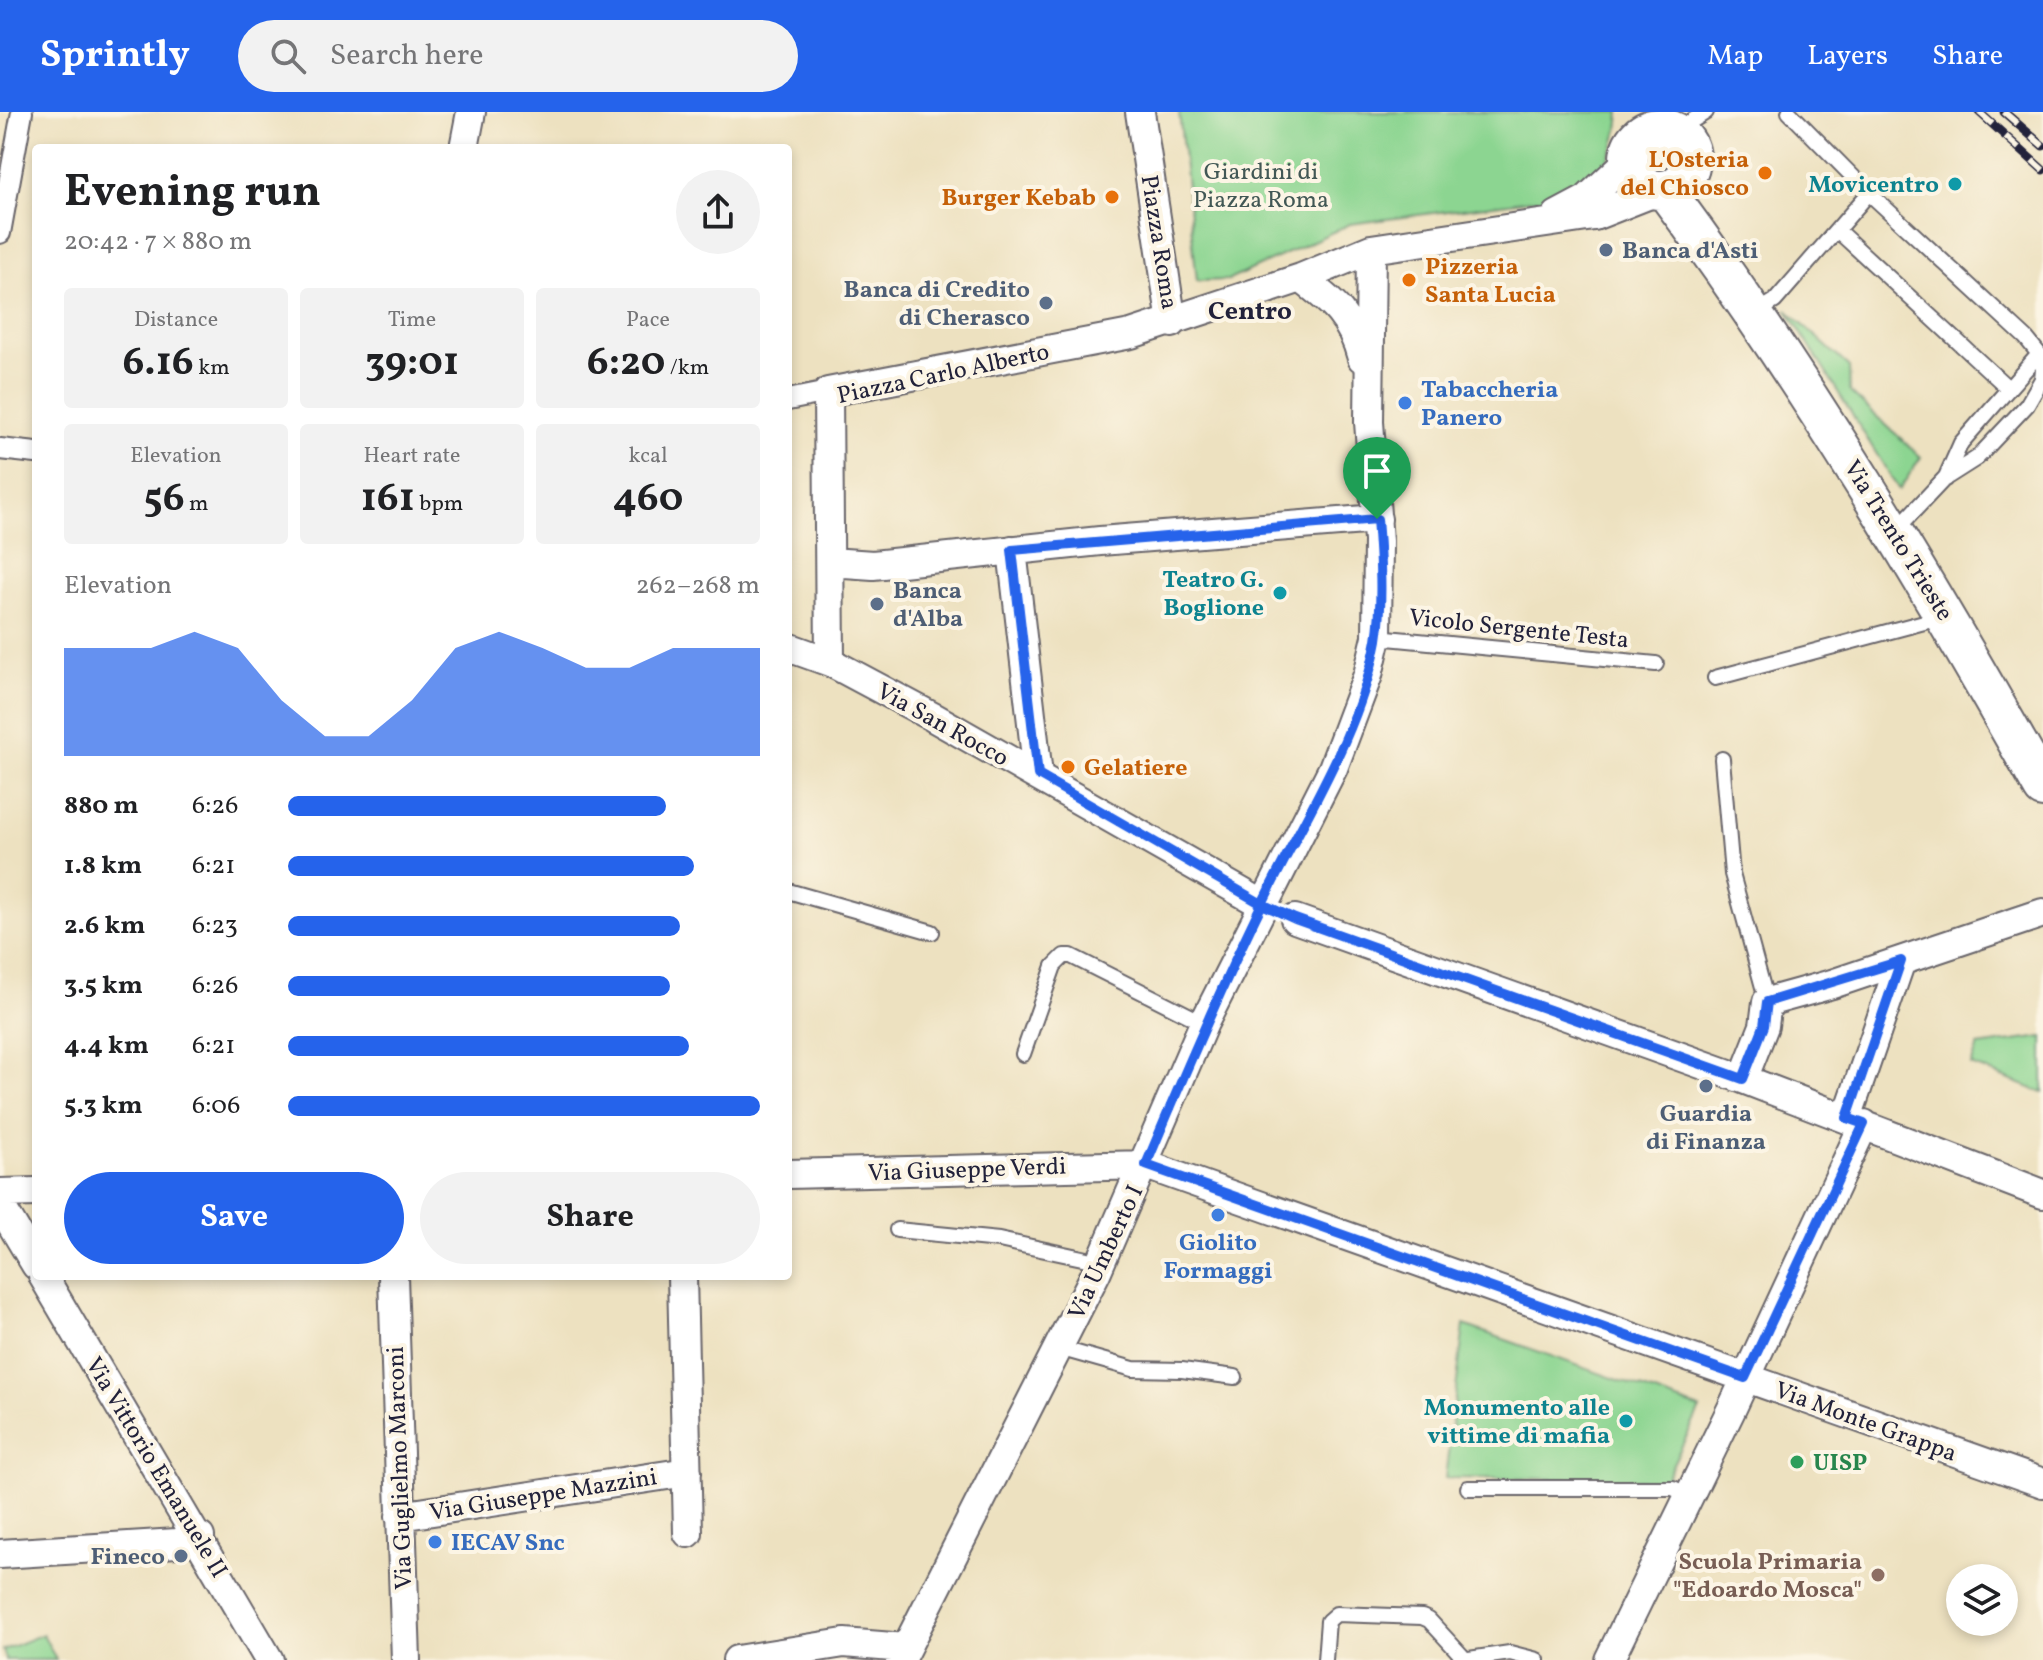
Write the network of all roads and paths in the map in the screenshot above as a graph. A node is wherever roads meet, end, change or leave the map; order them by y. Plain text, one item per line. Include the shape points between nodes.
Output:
1 (22, 112) edge
2 (471, 112) edge
3 (1140, 112) edge
4 (1706, 112) edge
5 (1789, 112) edge
6 (1651, 130) edge
7 (465, 144) edge
8 (1671, 184) junction
9 (1869, 193) junction
10 (1542, 223) junction
11 (1837, 230) junction
12 (0, 233) edge
13 (1371, 249) junction
14 (1301, 278) junction
15 (1758, 304) junction
16 (1172, 323) junction
17 (2042, 363) edge
18 (1369, 382) junction
19 (2008, 388) junction
20 (828, 392) junction
21 (792, 399) edge
22 (0, 449) edge
23 (32, 453) edge
24 (1944, 479) junction
25 (1377, 519) junction
26 (1895, 531) junction
27 (1012, 550) junction
28 (830, 562) junction
29 (1947, 616) junction
30 (1377, 637) junction
31 (792, 648) edge
32 (830, 662) junction
33 (1656, 664) dead end
34 (1715, 678) dead end
35 (1722, 759) dead end
36 (1038, 775) junction
37 (2043, 788) edge
38 (792, 892) edge
39 (1262, 904) junction
40 (2043, 913) edge
41 (1295, 919) joint
42 (932, 932) dead end
43 (1901, 961) junction
44 (1767, 1002) junction
45 (1204, 1023) junction
46 (1023, 1054) dead end
47 (1743, 1079) junction
48 (1855, 1121) junction
49 (1146, 1165) junction
50 (792, 1174) edge
51 (32, 1192) edge
52 (0, 1193) edge
53 (2043, 1194) edge
54 (0, 1205) edge
55 (897, 1230) dead end
56 (32, 1258) edge
57 (1101, 1262) junction
58 (45, 1280) edge
59 (393, 1280) edge
60 (682, 1280) edge
61 (1059, 1348) junction
62 (1235, 1377) dead end
63 (1745, 1378) junction
64 (687, 1472) junction
65 (2043, 1483) edge
66 (1468, 1488) dead end
67 (1689, 1495) junction
68 (400, 1516) junction
69 (688, 1533) dead end
70 (200, 1537) junction
71 (0, 1554) edge
72 (902, 1654) edge
73 (1462, 1659) edge
74 (269, 1660) edge
75 (406, 1660) edge
76 (737, 1660) edge
77 (1325, 1660) edge
78 (1537, 1660) edge
79 (1609, 1660) edge

1 - 12 street
2 - 7 street
3 - 16 street, Piazza Roma
4 - 6 lane, Piazza Roma
5 - 9 lane
6 - 8 main road, Via Trento Trieste via 1687,144
6 - 8 main road via 1635,178 1642,185
6 - 10 street, Piazza Roma via 1587,199
8 - 10 street, Piazza Roma via 1594,216
8 - 15 main road, Via Trento Trieste
9 - 11 lane
9 - 17 lane
10 - 13 street, Piazza Roma
11 - 15 lane
11 - 19 lane
13 - 14 street, Piazza Roma
13 - 18 street
14 - 16 street, Piazza Roma
14 - 18 street via 1340,310 1355,330
15 - 26 main road, Via Trento Trieste
16 - 20 street, Piazza Carlo Alberto
17 - 19 lane
17 - 24 lane via 2042,379 2027,405 1977,458
18 - 25 street
19 - 24 lane via 1961,443
20 - 21 street
20 - 28 street, Piazza Carlo Alberto
22 - 23 street
24 - 26 lane
25 - 27 street
25 - 30 street, Via Umberto I
26 - 29 main road, Via Trento Trieste
27 - 28 street via 873,565
27 - 36 street
28 - 32 street, Piazza Carlo Alberto
29 - 34 lane
29 - 37 main road, Via Trento Trieste
30 - 33 lane, Vicolo Sergente Testa
30 - 39 street, Via Umberto I via 1333,768
31 - 32 street, Via San Rocco
32 - 36 street, Via San Rocco
35 - 44 lane via 1732,874
36 - 39 street, Via San Rocco
38 - 42 lane
39 - 41 street
39 - 45 street, Via Umberto I
40 - 43 street
41 - 47 street
43 - 44 street
43 - 48 street
44 - 47 street via 1764,1026
45 - 46 lane via 1064,956 1054,966
45 - 49 street, Via Umberto I
47 - 48 street
48 - 53 street
48 - 63 street
49 - 50 street, Via Giuseppe Verdi
49 - 57 street, Via Umberto I
49 - 63 street, Via Monte Grappa
51 - 52 street
54 - 56 street
55 - 57 lane via 999,1240
57 - 61 street, Via Umberto I
58 - 70 street, Via Vittorio Emanuele II
59 - 68 street, Via Guglielmo Marconi
60 - 64 street
61 - 62 lane via 1133,1369
61 - 72 street, Via Umberto I
63 - 65 street, Via Monte Grappa
63 - 67 street
64 - 68 street, Via Giuseppe Mazzini
64 - 69 street
66 - 67 lane via 1673,1488
67 - 79 street
68 - 75 street, Via Guglielmo Marconi
70 - 71 street via 177,1543
70 - 74 street, Via Vittorio Emanuele II
72 - 76 street via 844,1643
73 - 77 lane via 1422,1617 1336,1614 1328,1621
73 - 78 lane via 1510,1653

